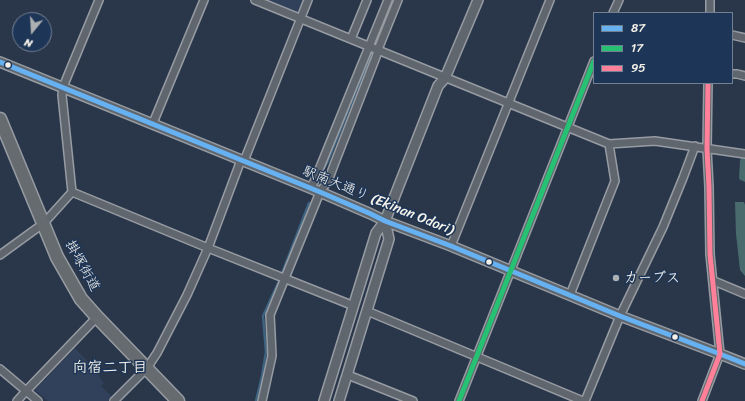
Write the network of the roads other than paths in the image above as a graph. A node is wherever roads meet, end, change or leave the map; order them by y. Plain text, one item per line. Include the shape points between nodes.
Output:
1 (99, 0) edge
2 (204, 0) edge
3 (255, 0) edge
4 (308, 0) edge
5 (367, 0) edge
6 (388, 0) edge
7 (398, 0) edge
8 (478, 0) edge
9 (550, 0) edge
10 (619, 0) edge
11 (710, 0) edge
12 (613, 12) edge
13 (710, 12) edge
14 (301, 18) junction
15 (733, 35) edge
16 (745, 38) edge
17 (351, 39) junction
18 (374, 49) junction
19 (0, 62) edge
20 (593, 63) edge
21 (733, 74) edge
22 (745, 76) edge
23 (445, 78) junction
24 (708, 84) edge
25 (63, 87) junction
26 (509, 104) junction
27 (0, 119) edge
28 (153, 123) junction
29 (567, 128) junction
30 (4, 136) edge
31 (608, 144) junction
32 (695, 146) junction
33 (707, 149) junction
34 (745, 154) edge
35 (243, 160) junction
36 (310, 188) junction
37 (72, 192) junction
38 (320, 192) junction
39 (385, 221) junction
40 (44, 223) junction
41 (451, 246) junction
42 (208, 248) junction
43 (0, 255) edge
44 (510, 271) junction
45 (282, 277) junction
46 (714, 281) junction
47 (745, 294) edge
48 (570, 295) junction
49 (354, 306) junction
50 (367, 311) junction
51 (620, 316) junction
52 (97, 317) junction
53 (720, 354) junction
54 (476, 356) junction
55 (745, 364) edge
56 (147, 368) junction
57 (0, 369) edge
58 (348, 375) junction
59 (26, 391) junction
60 (17, 401) edge
61 (38, 401) edge
62 (114, 401) edge
63 (178, 401) edge
64 (262, 401) edge
65 (324, 401) edge
66 (340, 401) edge
67 (413, 401) edge
68 (459, 401) edge
69 (584, 401) edge
70 (702, 401) edge

1 - 25 street
2 - 28 street
3 - 14 street
4 - 14 street
5 - 17 street
6 - 18 street
7 - 18 street via 379,47
8 - 23 street
9 - 26 street
10 - 12 street
11 - 13 street
14 - 17 street
14 - 35 street
15 - 16 street
17 - 18 street
18 - 23 street
18 - 36 street
18 - 38 street via 328,181
19 - 25 street, 駅南大通り (Ekinan Odori)
20 - 29 street
21 - 22 street
23 - 26 street
23 - 39 street via 438,86
24 - 33 street
25 - 28 street, 駅南大通り (Ekinan Odori)
25 - 37 street
26 - 29 street
26 - 41 street
27 - 30 highway, 掛塚街道
28 - 35 street, 駅南大通り (Ekinan Odori)
29 - 31 street
29 - 44 street
30 - 40 highway, 掛塚街道
31 - 32 street via 655,141
31 - 48 street via 615,181
32 - 33 street
32 - 51 street via 663,227
33 - 34 street
33 - 46 street via 710,254
35 - 36 street, 駅南大通り (Ekinan Odori)
35 - 42 street
36 - 38 street, 駅南大通り (Ekinan Odori)
37 - 40 street
37 - 42 street
38 - 39 street, 駅南大通り (Ekinan Odori)
38 - 45 street via 286,275
39 - 41 street, 駅南大通り (Ekinan Odori)
39 - 49 street via 376,233
39 - 50 street via 389,239
40 - 43 street
40 - 52 highway, 掛塚街道 via 57,257 81,299
41 - 44 street, 駅南大通り (Ekinan Odori)
42 - 45 street
42 - 56 street via 187,295
44 - 48 street, 駅南大通り (Ekinan Odori)
44 - 54 street
45 - 49 street
45 - 64 street via 270,315 272,356
46 - 47 street
46 - 53 street
48 - 51 street, 駅南大通り (Ekinan Odori)
49 - 65 street
50 - 54 street
50 - 58 street
51 - 53 street, 駅南大通り (Ekinan Odori)
51 - 69 street
52 - 56 highway, 掛塚街道
52 - 59 street
53 - 55 street, 駅南大通り (Ekinan Odori)
53 - 70 street
54 - 68 street
54 - 69 street
56 - 62 street
56 - 63 highway, 掛塚街道
57 - 59 street
58 - 66 street
58 - 67 street
59 - 60 street
59 - 61 street

